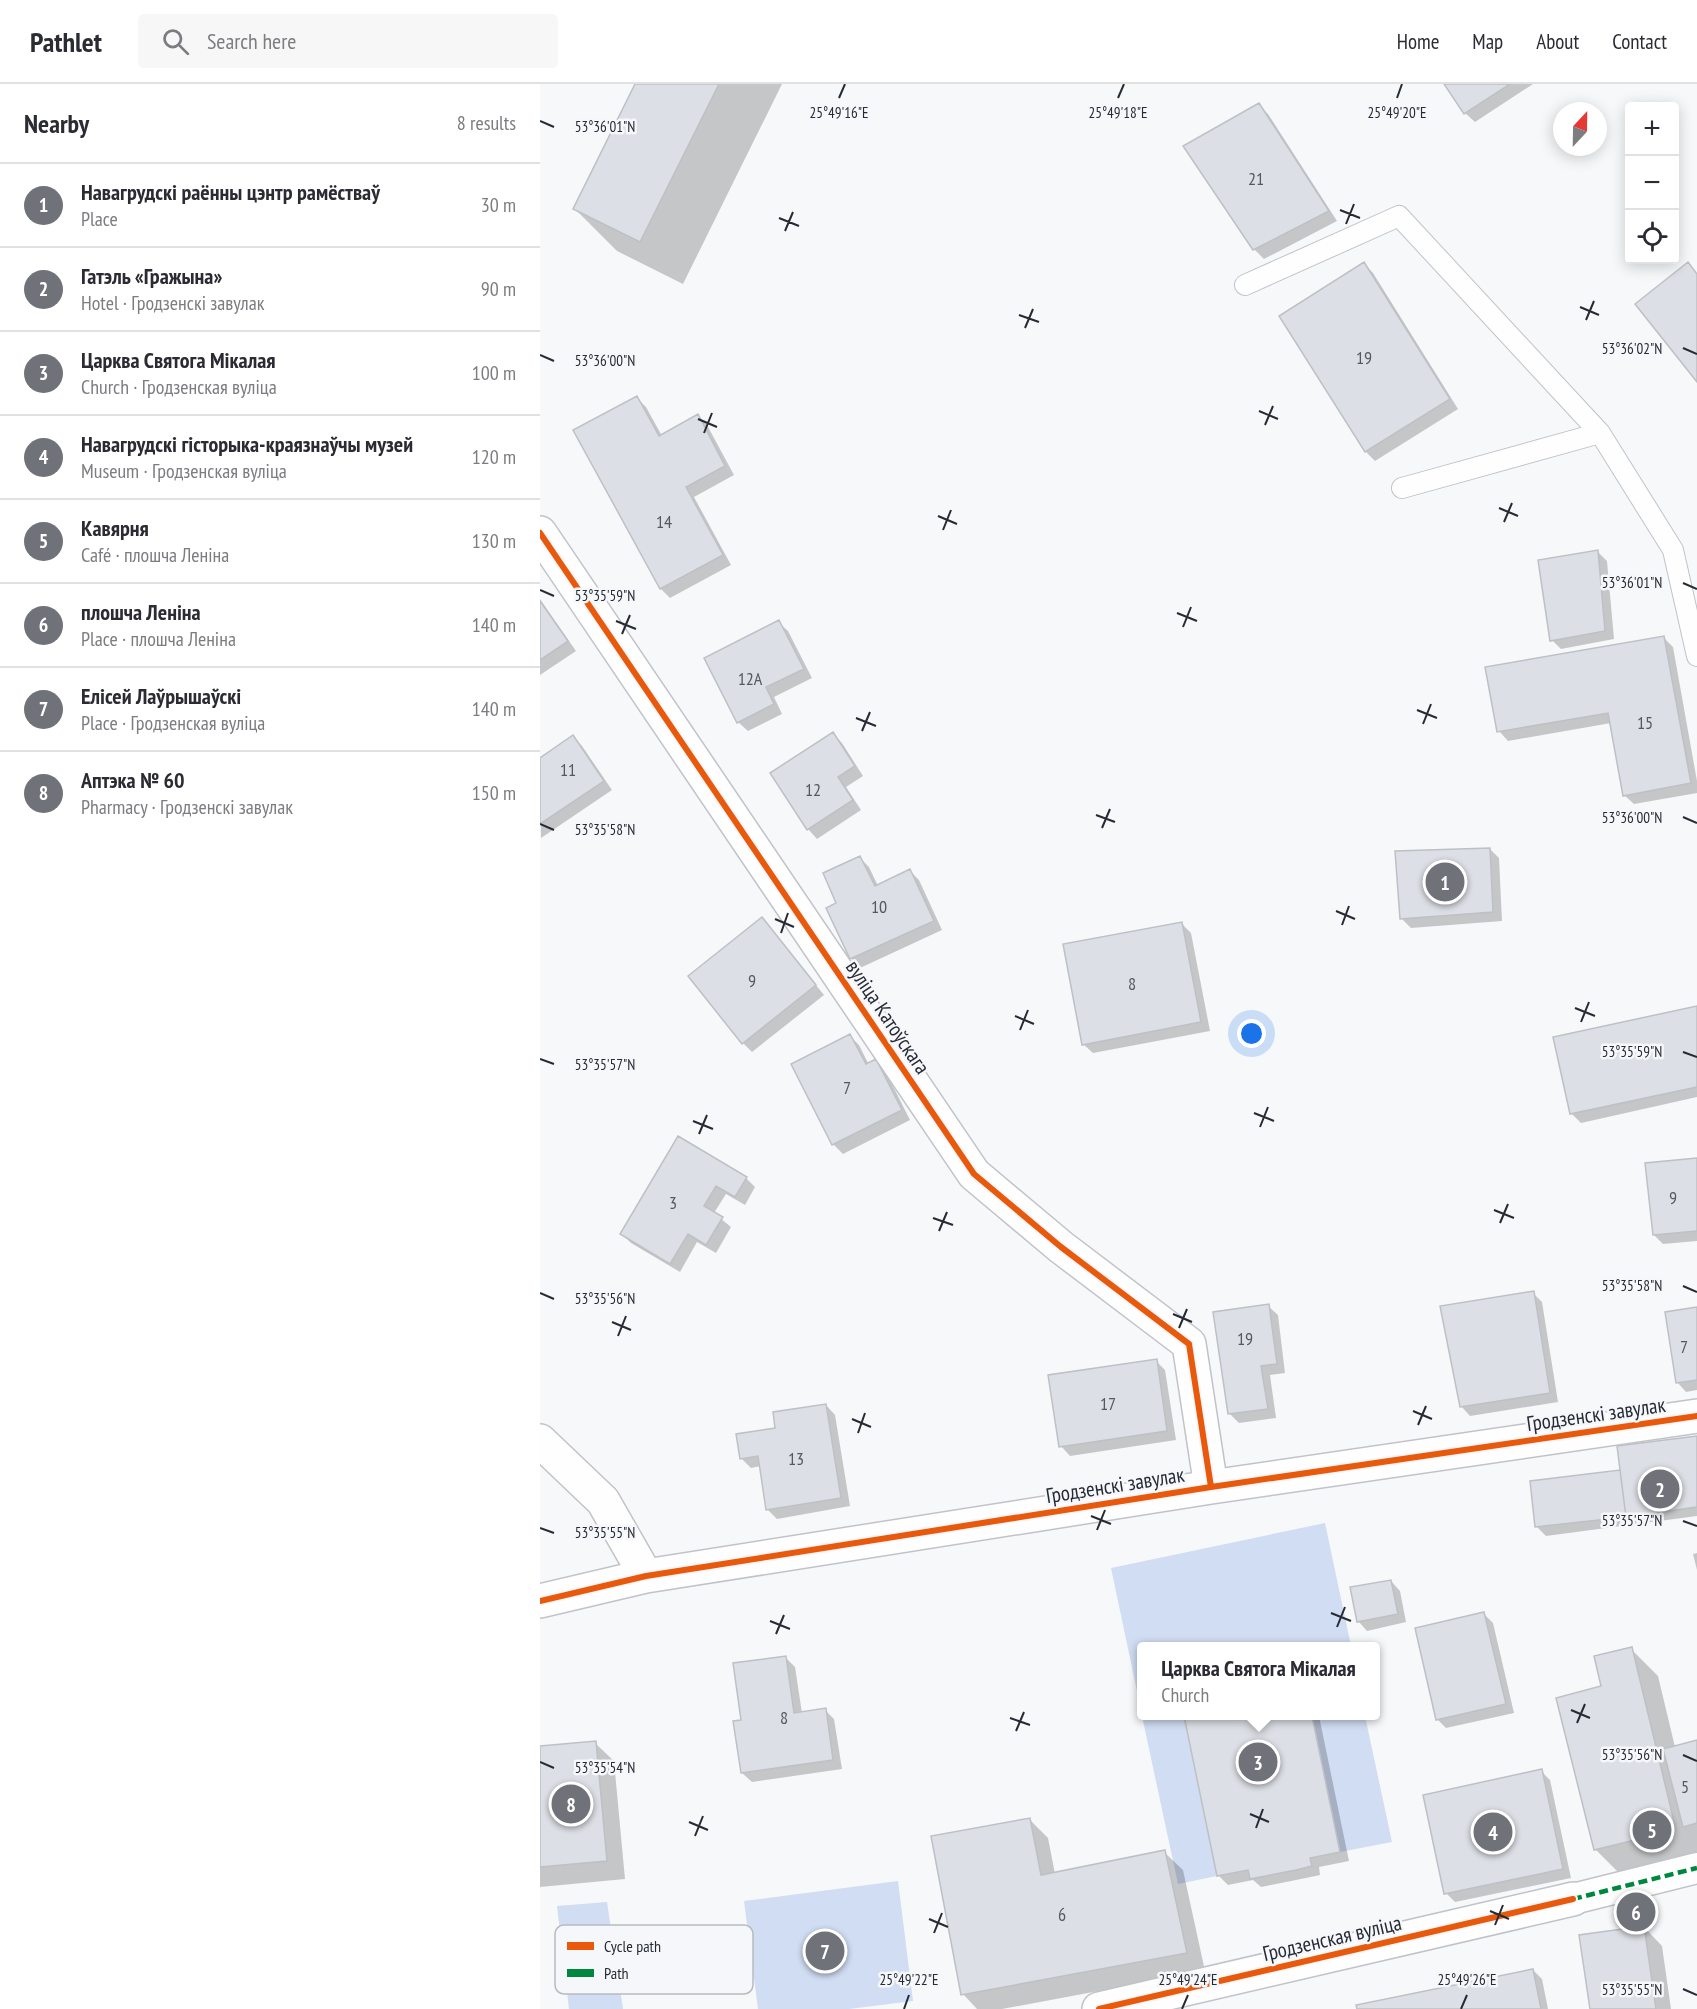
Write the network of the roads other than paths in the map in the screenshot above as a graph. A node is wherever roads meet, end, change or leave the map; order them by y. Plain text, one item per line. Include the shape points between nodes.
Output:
1 (1245, 285) dead end
2 (1600, 433) junction
3 (1402, 488) dead end
4 (540, 533) edge
5 (1697, 656) edge
6 (1697, 1416) edge
7 (540, 1441) edge
8 (1211, 1487) junction
9 (646, 1576) junction
10 (540, 1601) edge
11 (1697, 1868) edge
12 (1573, 1899) joint
13 (1099, 2009) edge

1 - 2 lane via 1399,216
2 - 3 lane
2 - 5 lane via 1672,550
4 - 8 street, вуліца Катоўскага via 974,1174 1061,1247 1189,1344
6 - 8 street, Гродзенскі завулак
7 - 9 street via 603,1501
8 - 9 street, Гродзенскі завулак
9 - 10 street, Гродзенскі завулак
11 - 12 street
12 - 13 street, Гродзенская вуліца

